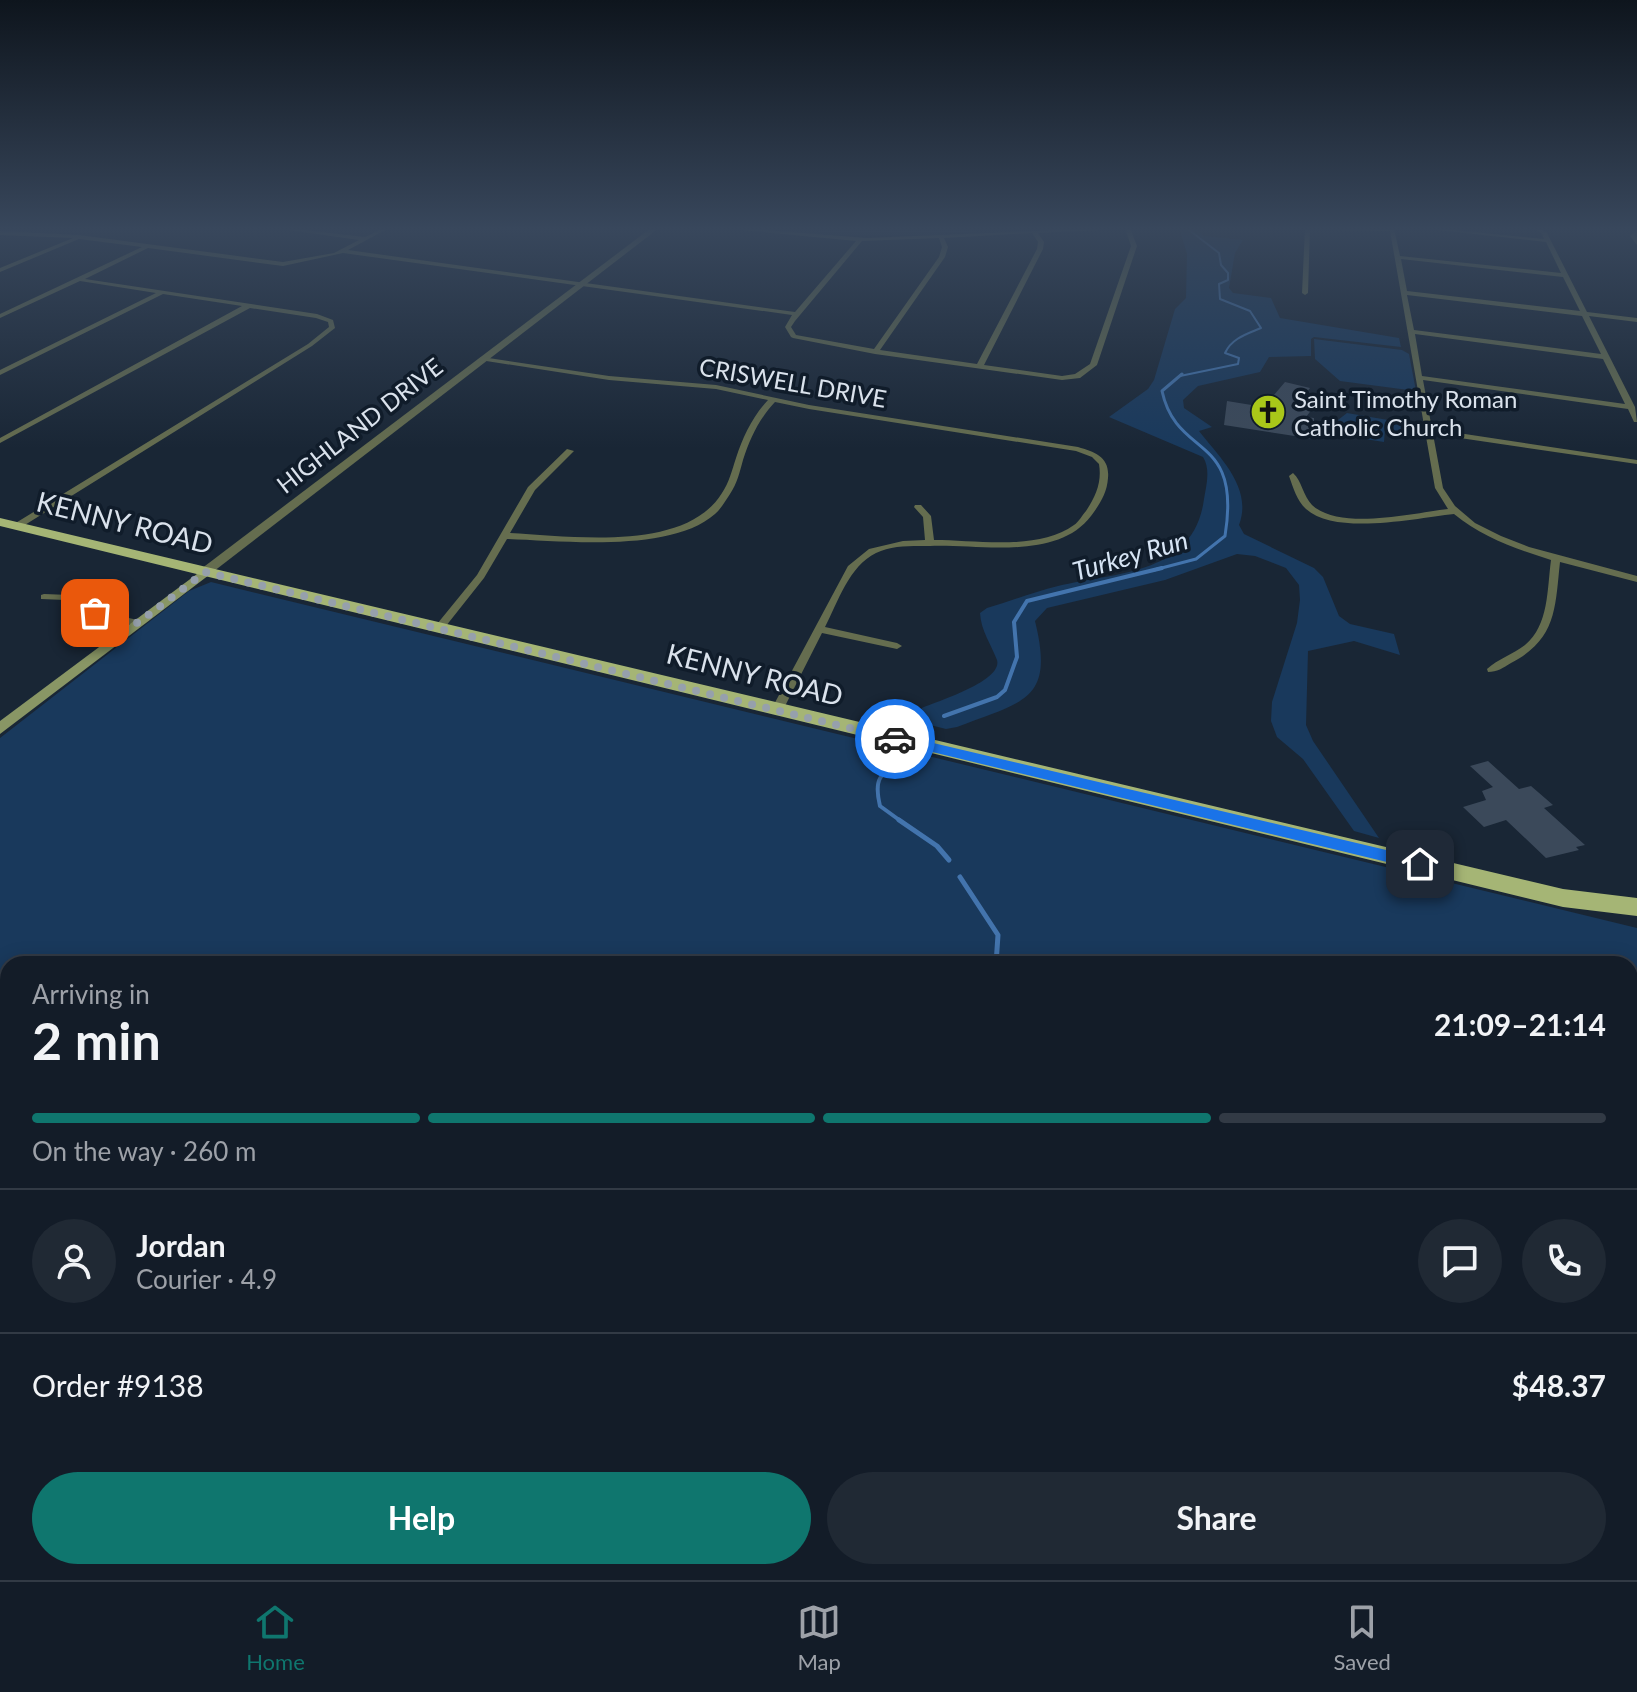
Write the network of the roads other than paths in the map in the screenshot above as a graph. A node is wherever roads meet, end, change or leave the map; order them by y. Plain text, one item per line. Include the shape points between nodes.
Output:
1 (32, 302) edge
2 (143, 302) edge
3 (222, 302) edge
4 (557, 302) edge
5 (708, 302) edge
6 (807, 302) edge
7 (910, 302) edge
8 (1013, 302) edge
9 (1115, 302) edge
10 (1408, 302) edge
11 (1480, 302) edge
12 (1578, 302) edge
13 (248, 306) junction
14 (797, 314) junction
15 (1584, 314) junction
16 (0, 316) edge
17 (1637, 320) edge
18 (1413, 332) junction
19 (875, 352) junction
20 (1605, 357) junction
21 (482, 359) junction
22 (979, 367) junction
23 (0, 373) edge
24 (1421, 378) junction
25 (774, 399) junction
26 (1631, 407) junction
27 (1637, 420) edge
28 (1431, 436) junction
29 (0, 441) edge
30 (570, 451) dead end
31 (1637, 462) edge
32 (1293, 476) dead end
33 (918, 507) dead end
34 (1454, 511) junction
35 (0, 522) edge
36 (17, 526) junction
37 (505, 536) junction
38 (930, 543) junction
39 (1556, 556) junction
40 (205, 572) junction
41 (1637, 579) edge
42 (44, 597) dead end
43 (138, 623) junction
44 (438, 629) junction
45 (819, 629) junction
46 (897, 646) dead end
47 (1492, 669) dead end
48 (777, 710) junction
49 (0, 729) edge
50 (1563, 898) junction
51 (1637, 907) edge
52 (1637, 922) edge

1 - 16 street
2 - 23 street
3 - 13 street
4 - 21 street, HIGHLAND DRIVE
5 - 14 street
6 - 14 street
7 - 19 street
8 - 22 street
9 - 22 street via 1093,365 1077,376 1044,377
10 - 18 street
11 - 15 street
12 - 15 street
13 - 29 street
13 - 36 street via 333,323 329,333
14 - 19 street via 788,327 791,334
15 - 17 street
15 - 20 street
18 - 20 street
18 - 24 street
19 - 22 street
20 - 26 street
21 - 25 street, CRISWELL DRIVE via 716,387
21 - 40 street, HIGHLAND DRIVE
24 - 26 street
24 - 28 street
25 - 37 street via 750,426 721,504 689,526 645,537
25 - 38 street, CRISWELL DRIVE via 1078,449 1103,464 1093,510 1059,535 1001,546
26 - 27 street
28 - 31 street
28 - 34 street via 1439,488
30 - 37 street via 531,489
32 - 34 street via 1309,508 1331,517 1374,521
33 - 38 street via 927,516
34 - 39 street via 1487,534
35 - 36 main road, KENNY ROAD
36 - 40 main road, KENNY ROAD
37 - 44 street via 468,596
38 - 45 street via 893,543 863,554
39 - 41 street
39 - 47 street via 1543,637
40 - 43 main road
40 - 44 main road, KENNY ROAD
42 - 43 street via 67,597 95,613
43 - 49 main road
44 - 48 main road, KENNY ROAD
45 - 46 street
45 - 48 street
48 - 50 main road, KENNY ROAD
50 - 51 main road, KENNY ROAD
50 - 52 main road

